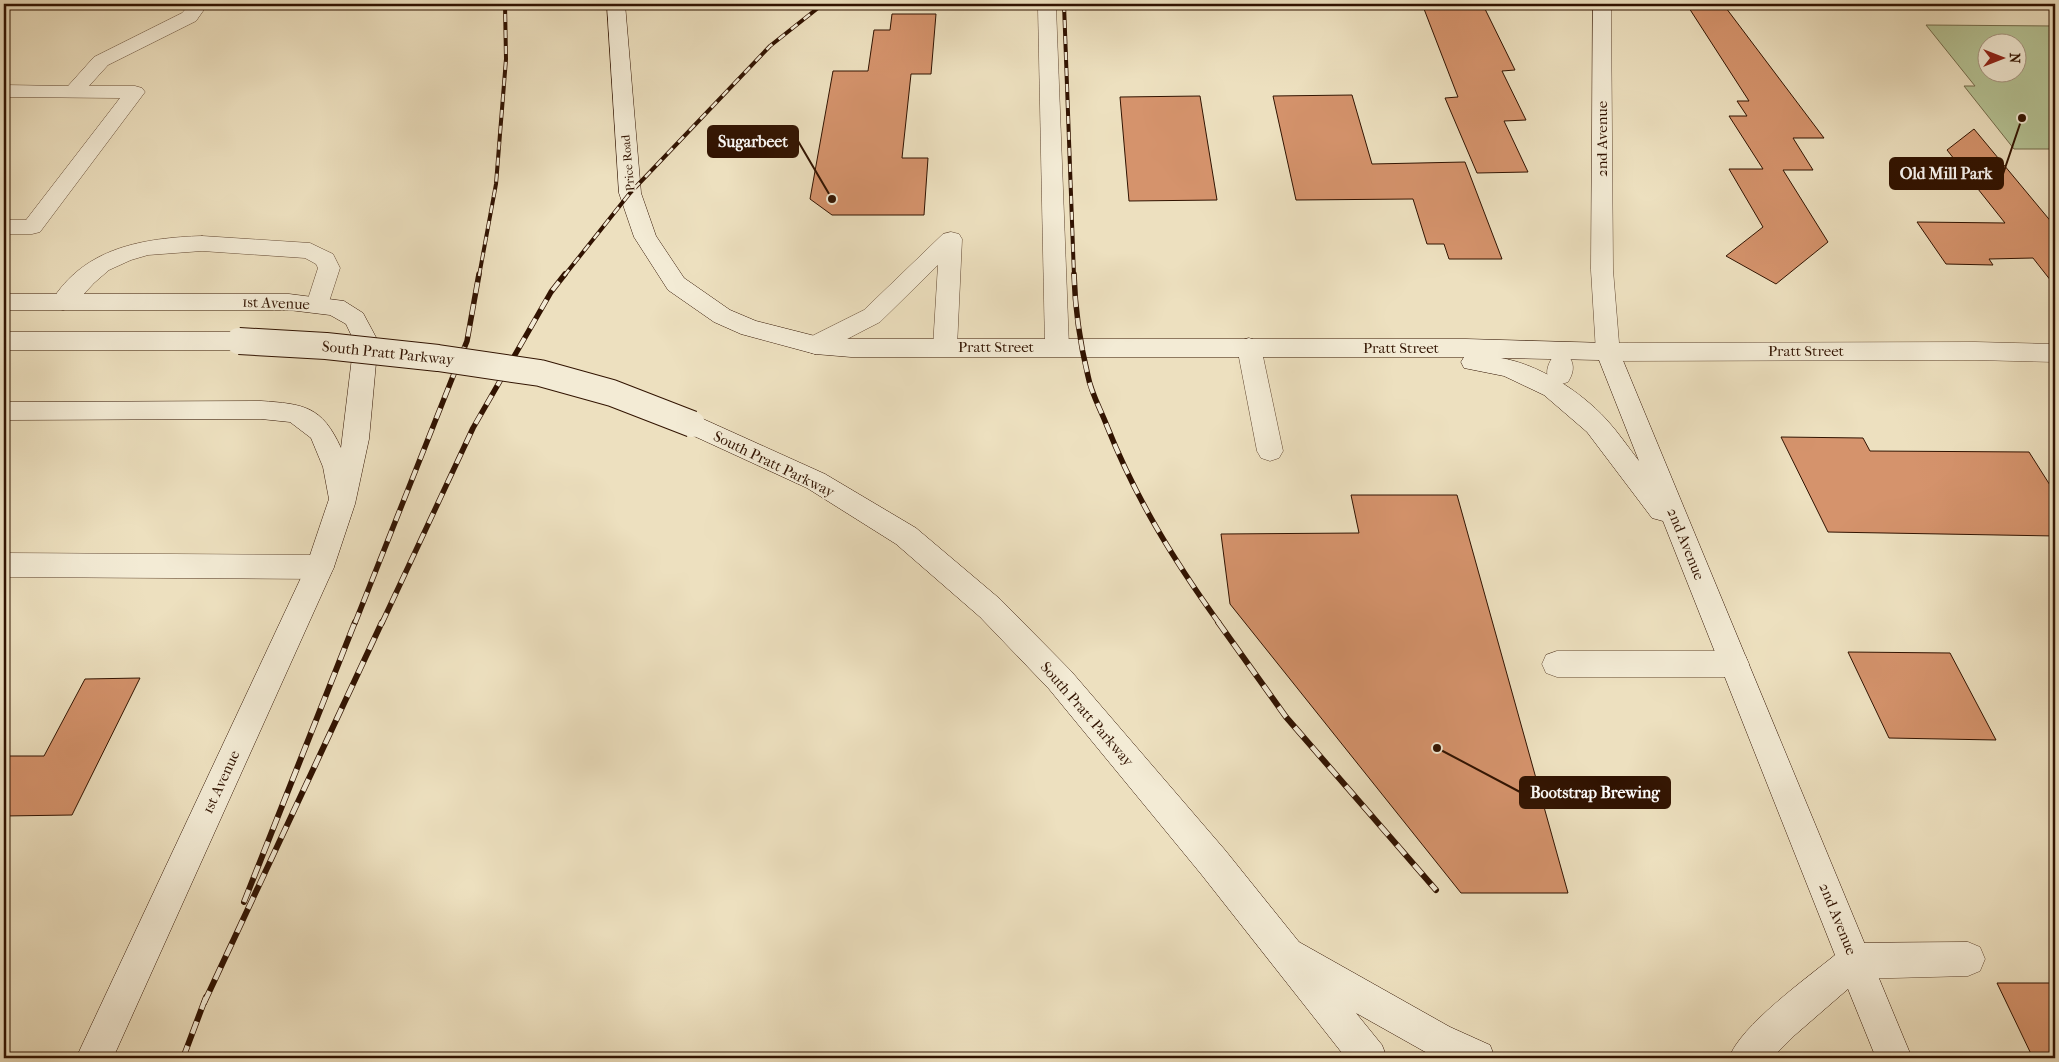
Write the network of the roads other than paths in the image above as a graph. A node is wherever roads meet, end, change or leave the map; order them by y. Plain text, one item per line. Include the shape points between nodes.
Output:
1 (199, 4) edge
2 (616, 4) edge
3 (1602, 4) edge
4 (1047, 7) dead end
5 (4, 91) edge
6 (74, 91) junction
7 (5, 229) edge
8 (4, 302) edge
9 (63, 302) junction
10 (318, 305) junction
11 (749, 328) joint
12 (4, 341) edge
13 (815, 345) junction
14 (1057, 347) junction
15 (945, 348) junction
16 (1249, 348) junction
17 (1382, 348) junction
18 (1608, 352) junction
19 (2055, 353) edge
20 (4, 411) edge
21 (1270, 451) dead end
22 (341, 504) junction
23 (1682, 535) junction
24 (4, 565) edge
25 (320, 567) junction
26 (1557, 664) dead end
27 (1734, 664) junction
28 (1284, 952) junction
29 (1968, 959) dead end
30 (1855, 961) junction
31 (94, 1058) edge
32 (1369, 1058) edge
33 (1477, 1058) edge
34 (1747, 1058) edge
35 (1894, 1058) edge

1 - 6 street via 189,17 101,61
2 - 11 street, Price Road via 630,193 645,237 676,284 722,316
3 - 18 street, 2nd Avenue via 1602,270
4 - 14 street
5 - 6 street
6 - 7 street via 135,92 32,227
8 - 9 street, 1st Avenue
9 - 10 street, 1st Avenue via 289,302
9 - 10 street via 88,275 130,250 164,244 207,244 310,251 325,259 329,268
10 - 22 street, 1st Avenue via 336,308 355,319 366,340 356,440
11 - 13 street, Pratt Street
12 - 28 street, South Pratt Parkway, bridge via 239,340 438,358 540,373 612,393 692,424 816,481 906,536 990,608 1060,680
13 - 15 street, Pratt Street
13 - 15 street via 872,316 951,239
14 - 15 street, Pratt Street
14 - 16 street, Pratt Street
16 - 17 street, Pratt Street
16 - 21 street
17 - 18 street, Pratt Street
17 - 23 street via 1508,368 1553,388 1596,426
18 - 19 street, Pratt Street
18 - 23 street, 2nd Avenue
20 - 22 street, 1st Avenue via 261,410 296,413 320,432 336,467
22 - 25 street, 1st Avenue
23 - 27 street, 2nd Avenue
24 - 25 street
25 - 31 street, 1st Avenue
26 - 27 street
27 - 30 street, 2nd Avenue
28 - 32 street, South Pratt Parkway
28 - 33 street via 1438,1040
29 - 30 street
30 - 34 street via 1782,1022
30 - 35 street, 2nd Avenue

